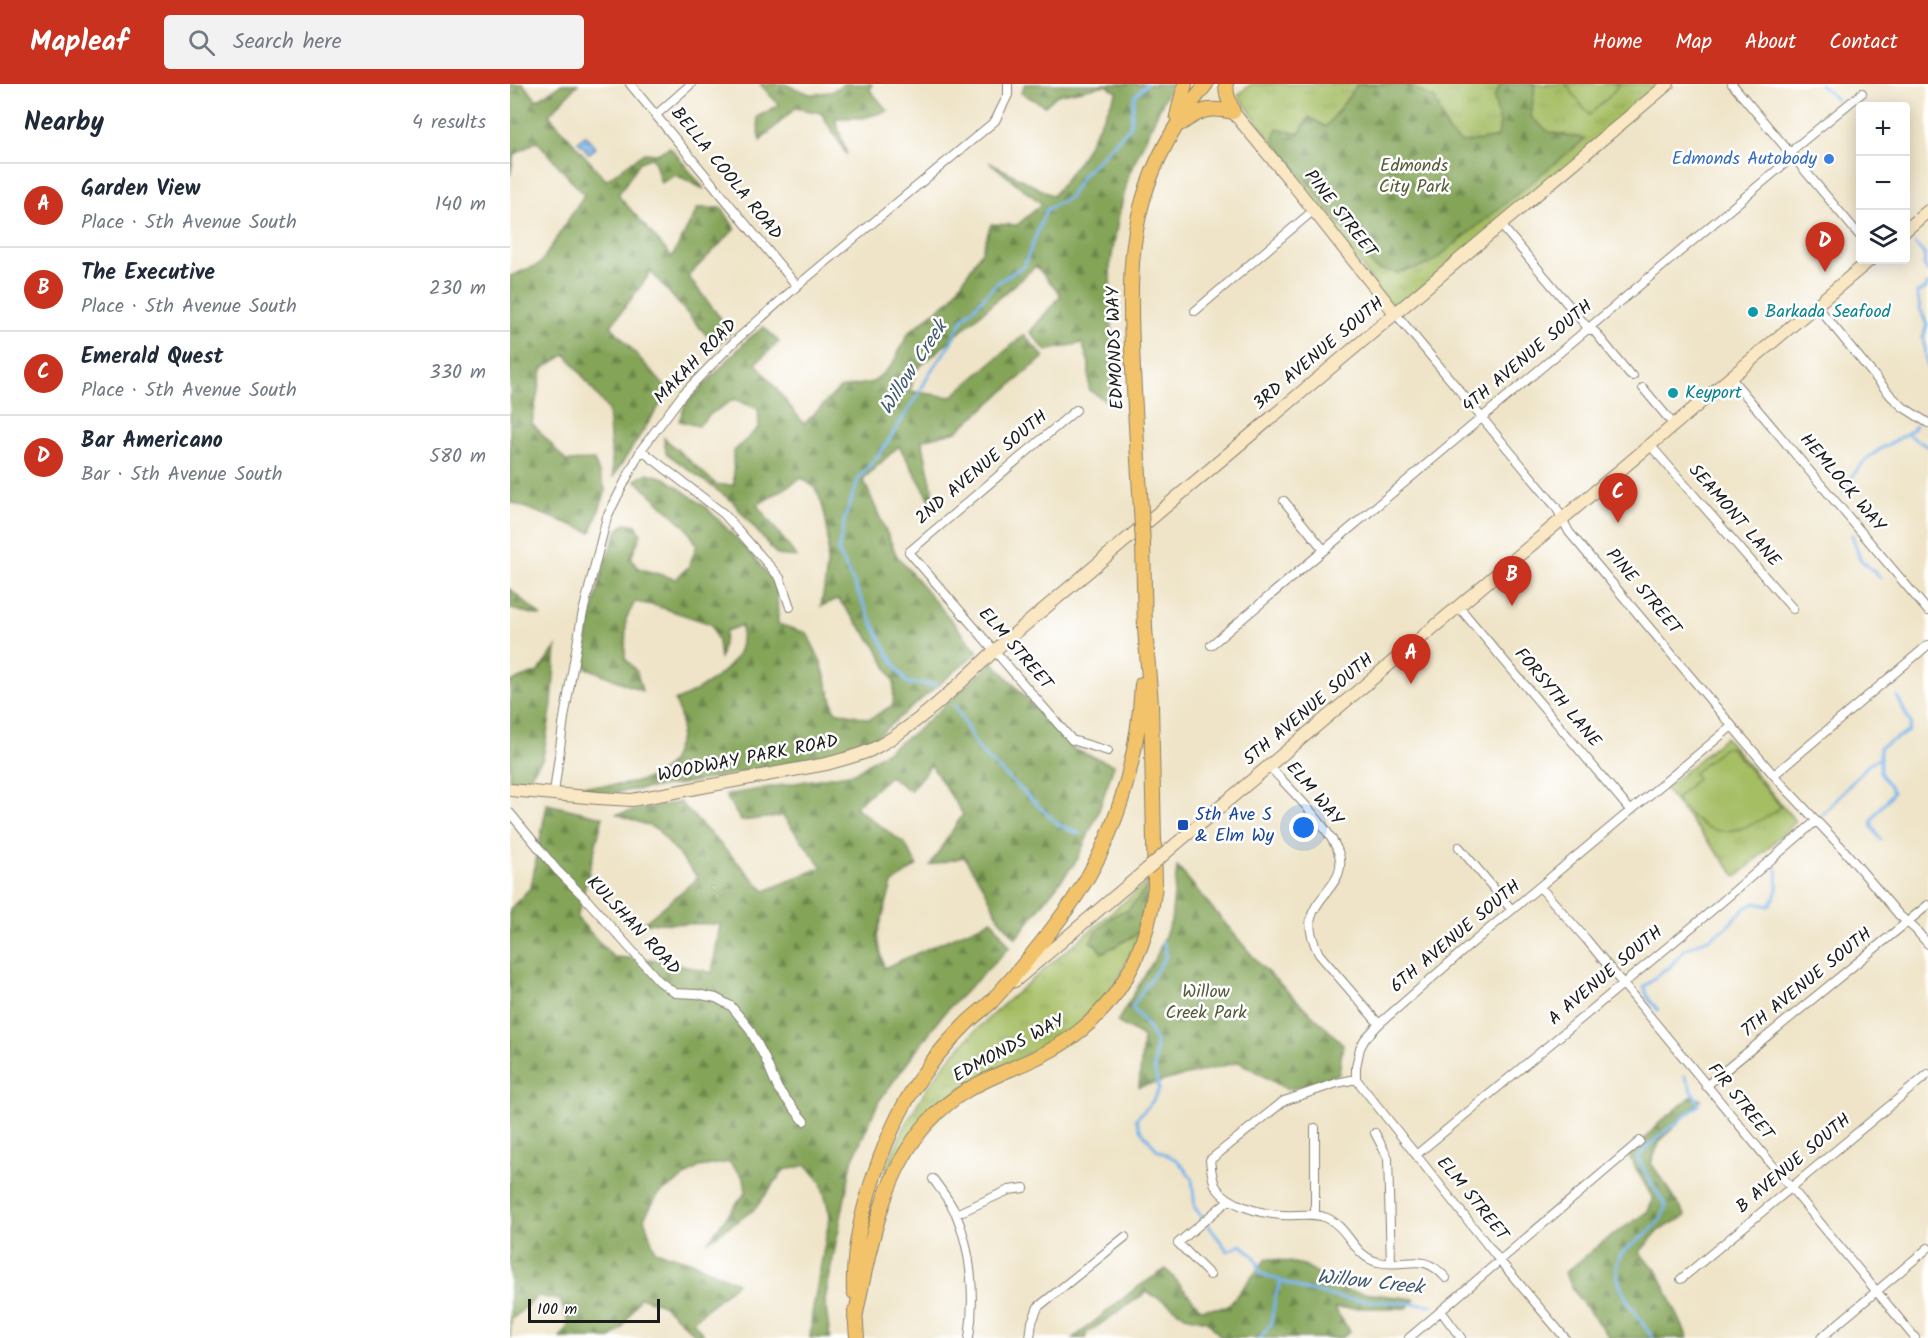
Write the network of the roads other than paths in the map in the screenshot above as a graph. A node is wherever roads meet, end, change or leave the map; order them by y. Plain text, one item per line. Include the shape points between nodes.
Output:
1 (630, 84) edge
2 (691, 84) edge
3 (1008, 84) edge
4 (1185, 84) edge
5 (1206, 84) edge
6 (1227, 84) edge
7 (1668, 84) edge
8 (1732, 84) edge
9 (1862, 93) dead end
10 (1233, 112) junction
11 (656, 115) junction
12 (1173, 129) junction
13 (1790, 154) junction
14 (1314, 210) junction
15 (1928, 211) edge
16 (1501, 225) junction
17 (1910, 226) edge
18 (1856, 231) edge
19 (1865, 264) edge
20 (797, 286) junction
21 (1816, 305) junction
22 (1195, 311) dead end
23 (1395, 313) junction
24 (1588, 328) junction
25 (1633, 376) dead end
26 (1730, 377) junction
27 (1643, 388) dead end
28 (1076, 410) dead end
29 (1481, 418) junction
30 (1928, 423) edge
31 (1674, 424) junction
32 (1650, 445) junction
33 (641, 450) junction
34 (1284, 501) dead end
35 (1562, 519) junction
36 (1324, 550) junction
37 (909, 552) joint
38 (790, 607) dead end
39 (1459, 607) junction
40 (1793, 609) dead end
41 (1928, 611) edge
42 (1145, 628) junction
43 (1211, 645) dead end
44 (1928, 645) edge
45 (994, 651) junction
46 (1732, 726) junction
47 (1108, 751) dead end
48 (1270, 766) junction
49 (1774, 775) junction
50 (510, 790) edge
51 (554, 793) junction
52 (1630, 810) junction
53 (510, 813) edge
54 (1816, 821) junction
55 (1459, 847) dead end
56 (1540, 887) junction
57 (1928, 905) edge
58 (1512, 910) junction
59 (1907, 922) junction
60 (1928, 944) edge
61 (1622, 985) junction
62 (991, 1002) junction
63 (1379, 1024) junction
64 (1928, 1074) edge
65 (1356, 1079) junction
66 (1706, 1086) junction
67 (804, 1121) dead end
68 (1316, 1128) dead end
69 (1375, 1133) dead end
70 (1640, 1142) dead end
71 (1416, 1155) junction
72 (933, 1179) dead end
73 (1024, 1188) dead end
74 (1790, 1189) junction
75 (1229, 1200) junction
76 (956, 1214) junction
77 (1314, 1214) junction
78 (1125, 1237) dead end
79 (1928, 1248) edge
80 (1500, 1261) junction
81 (1391, 1263) junction
82 (1210, 1275) dead end
83 (1446, 1278) dead end
84 (1681, 1280) dead end
85 (1877, 1291) junction
86 (1441, 1311) junction
87 (855, 1318) junction
88 (857, 1338) edge
89 (969, 1338) edge
90 (1030, 1338) edge
91 (1409, 1338) edge
92 (1461, 1338) edge
93 (1564, 1338) edge
94 (1821, 1338) edge
95 (1915, 1338) edge

1 - 11 street, BELLA COOLA ROAD
2 - 11 street
3 - 20 street, MAKAH ROAD via 1008,95 995,121
4 - 12 main road
5 - 12 main road, EDMONDS WAY
6 - 10 main road
7 - 16 street, 3RD AVENUE SOUTH
8 - 13 street
9 - 13 street, 4TH AVENUE SOUTH
10 - 12 main road via 1209,108
10 - 14 street, PINE STREET
11 - 20 street, BELLA COOLA ROAD
12 - 42 main road, EDMONDS WAY, bridge via 1142,201 1130,292
13 - 18 street
13 - 24 street, 4TH AVENUE SOUTH via 1783,165
14 - 22 street
14 - 23 street, PINE STREET
15 - 17 street
16 - 23 street, 3RD AVENUE SOUTH
16 - 24 street
19 - 21 street, 5TH AVENUE SOUTH
20 - 33 street, MAKAH ROAD via 683,394
21 - 26 street, 5TH AVENUE SOUTH
21 - 30 street via 1891,396
23 - 29 street, PINE STREET
23 - 45 street, 3RD AVENUE SOUTH
24 - 25 street
24 - 29 street, 4TH AVENUE SOUTH
26 - 31 street, 5TH AVENUE SOUTH
26 - 41 street, HEMLOCK WAY
27 - 31 street
28 - 37 street, 2ND AVENUE SOUTH
29 - 35 street, PINE STREET
29 - 36 street, 4TH AVENUE SOUTH
31 - 32 street, 5TH AVENUE SOUTH
32 - 35 street, 5TH AVENUE SOUTH
32 - 40 street, SEAMONT LANE
33 - 38 street via 724,514 780,578
33 - 51 street, MAKAH ROAD via 607,516 582,616
34 - 36 street
35 - 39 street, 5TH AVENUE SOUTH
35 - 46 street, PINE STREET
36 - 43 street, 4TH AVENUE SOUTH
37 - 45 street, ELM STREET
39 - 48 street, 5TH AVENUE SOUTH
39 - 52 street, FORSYTH LANE
42 - 62 main road, EDMONDS WAY via 1141,713 1134,754 1104,844 1072,901
42 - 87 main road, EDMONDS WAY via 1151,704 1155,886 1152,912 1138,953 1117,992 1078,1033 1031,1060 976,1084 942,1108 918,1135 899,1165 884,1202
44 - 49 street
45 - 47 street, ELM STREET via 1072,740
45 - 51 street, WOODWAY PARK ROAD via 926,711 877,746 857,755 632,800
46 - 49 street, PINE STREET
46 - 52 street, 6TH AVENUE SOUTH
48 - 62 street, 5TH AVENUE SOUTH, bridge
48 - 63 street, ELM WAY via 1338,850 1340,867 1334,885 1311,919 1313,940 1319,954
49 - 54 street, PINE STREET
50 - 51 street, WOODWAY PARK ROAD
52 - 56 street, 6TH AVENUE SOUTH
53 - 67 street, KULSHAN ROAD via 659,981 675,993 716,998 731,1006 756,1041 778,1089
54 - 59 street, PINE STREET
54 - 61 street, A AVENUE SOUTH
55 - 58 street
56 - 58 street, 6TH AVENUE SOUTH
56 - 61 street, FIR STREET
57 - 59 street, 7TH AVENUE SOUTH
58 - 63 street, 6TH AVENUE SOUTH
59 - 60 street, PINE STREET
59 - 66 street, 7TH AVENUE SOUTH
61 - 66 street, FIR STREET
61 - 71 street, A AVENUE SOUTH
62 - 87 main road, EDMONDS WAY via 965,1024 928,1067 884,1146 861,1218 854,1280
63 - 65 street, 6TH AVENUE SOUTH via 1360,1048
64 - 74 street, B AVENUE SOUTH
65 - 71 street, ELM STREET
65 - 75 street via 1284,1101 1210,1160 1215,1186
66 - 74 street, FIR STREET
68 - 77 street
69 - 81 street via 1389,1158
70 - 80 street
71 - 80 street, ELM STREET
72 - 76 street
73 - 76 street via 1009,1190
74 - 84 street, B AVENUE SOUTH
74 - 85 street, FIR STREET
75 - 77 street via 1280,1215
75 - 82 street via 1178,1243
76 - 89 street via 970,1272
77 - 81 street via 1340,1227 1367,1259
78 - 90 street via 1038,1308
79 - 85 street
80 - 86 street
80 - 93 street, ELM STREET
81 - 83 street via 1432,1264
85 - 94 street
85 - 95 street, FIR STREET
86 - 91 street
86 - 92 street
87 - 88 main road, EDMONDS WAY

